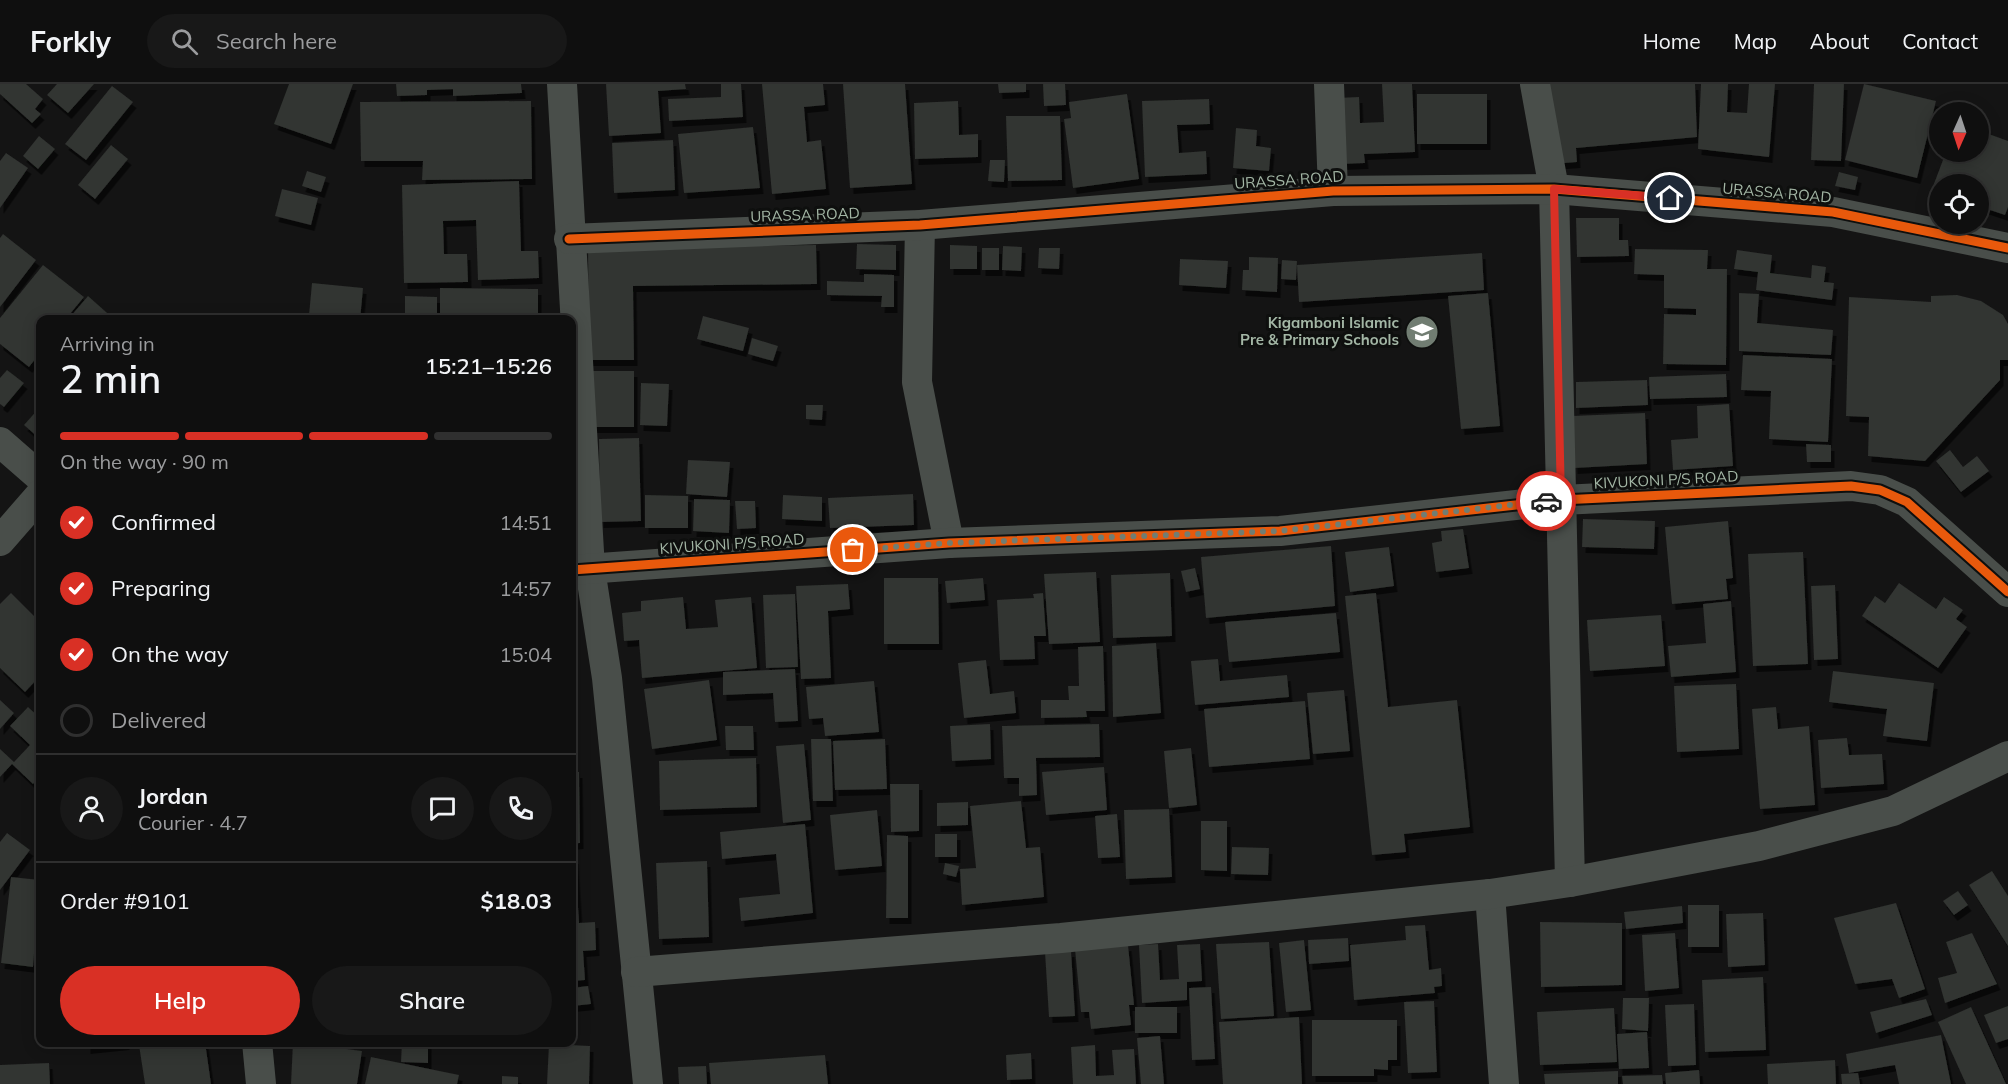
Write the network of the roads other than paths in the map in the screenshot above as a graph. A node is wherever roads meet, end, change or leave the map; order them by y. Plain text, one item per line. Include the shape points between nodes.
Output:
1 (562, 84) edge
2 (1329, 84) edge
3 (1535, 84) edge
4 (1554, 189) junction
5 (1333, 191) junction
6 (920, 225) junction
7 (569, 239) junction
8 (2008, 248) edge
9 (572, 315) edge
10 (576, 420) edge
11 (0, 442) edge
12 (36, 474) edge
13 (36, 500) edge
14 (1561, 500) junction
15 (0, 541) edge
16 (949, 543) junction
17 (581, 569) edge
18 (2008, 592) edge
19 (2008, 756) edge
20 (1570, 882) junction
21 (1490, 894) junction
22 (636, 972) junction
23 (257, 1047) edge
24 (261, 1084) edge
25 (648, 1084) edge
26 (1504, 1084) edge

1 - 7 street
2 - 5 street
3 - 4 street
4 - 5 street, URASSA ROAD
4 - 8 street, URASSA ROAD via 1833,212
4 - 14 street
5 - 6 street, URASSA ROAD
6 - 7 street, URASSA ROAD
6 - 16 street via 917,382
7 - 9 street
10 - 17 street
11 - 12 street
13 - 15 street
14 - 16 street, KIVUKONI P/S ROAD via 1280,531
14 - 18 street, KIVUKONI P/S ROAD via 1851,486 1880,490 1907,502
14 - 20 street
16 - 17 street, KIVUKONI P/S ROAD
17 - 22 street via 607,678
19 - 20 street via 1893,811 1759,846
20 - 21 street
21 - 22 street via 1060,938
21 - 26 street
22 - 25 street
23 - 24 street

